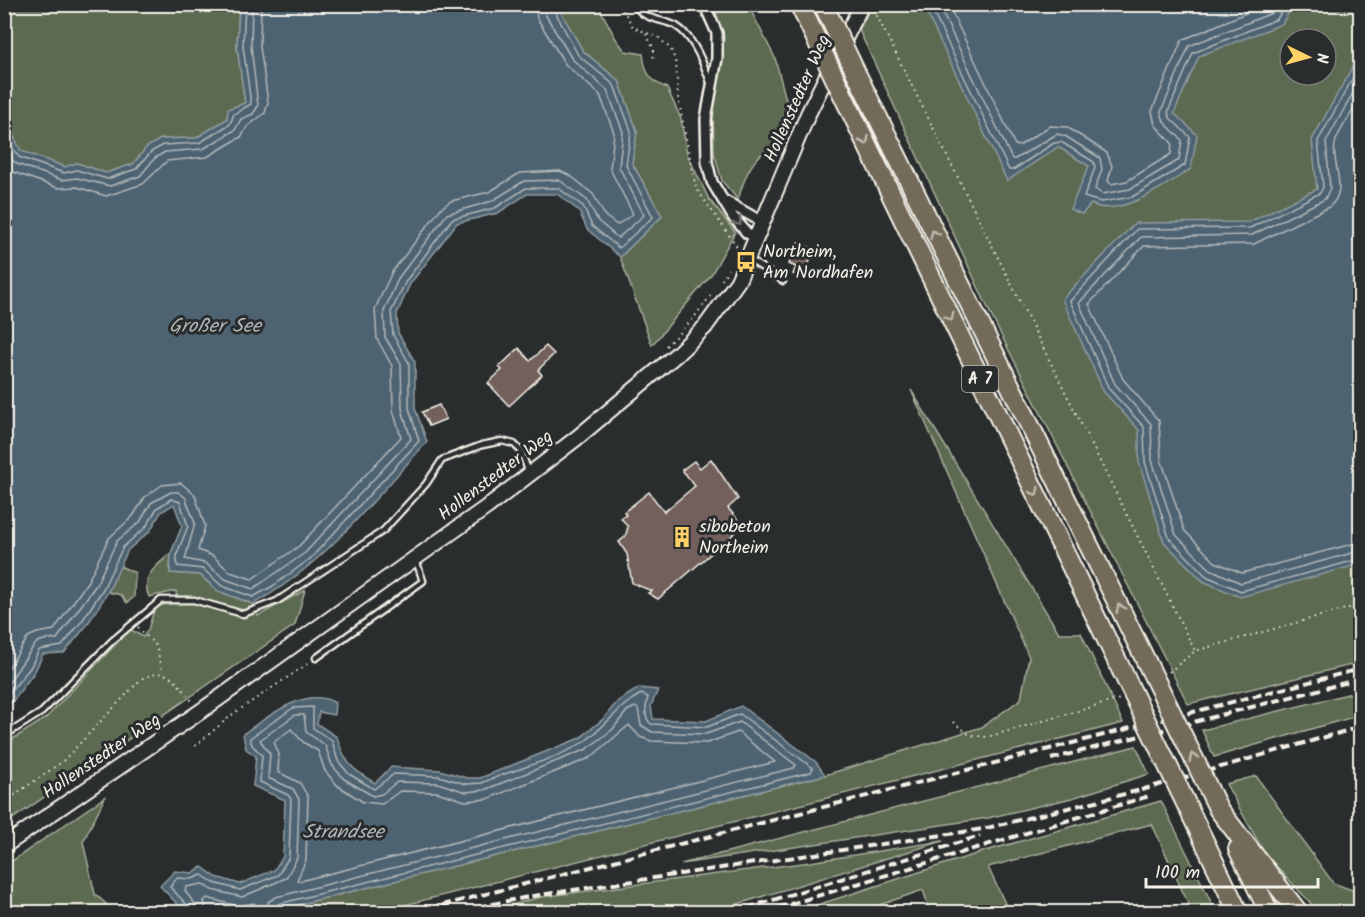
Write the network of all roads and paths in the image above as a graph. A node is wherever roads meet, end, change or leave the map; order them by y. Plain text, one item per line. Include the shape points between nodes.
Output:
1 (620, 4) edge
2 (636, 4) edge
3 (704, 4) edge
4 (799, 4) edge
5 (822, 4) edge
6 (862, 4) edge
7 (871, 4) edge
8 (646, 33) junction
9 (653, 61) dead end
10 (711, 85) junction
11 (725, 201) junction
12 (764, 223) junction
13 (752, 236) junction
14 (743, 254) junction
15 (730, 266) dead end
16 (783, 281) dead end
17 (721, 282) dead end
18 (716, 289) dead end
19 (659, 352) dead end
20 (529, 475) junction
21 (415, 558) junction
22 (1360, 604) edge
23 (134, 622) junction
24 (1194, 651) junction
25 (316, 658) joint
26 (1168, 672) dead end
27 (163, 673) junction
28 (1120, 699) dead end
29 (194, 702) dead end
30 (953, 722) dead end
31 (4, 736) edge
32 (195, 746) dead end
33 (4, 802) edge
34 (1219, 810) junction
35 (4, 846) edge
36 (556, 912) edge
37 (594, 912) edge
38 (1238, 912) edge
39 (1269, 912) edge
40 (1298, 912) edge

1 - 8 path via 633,27
2 - 10 lane via 643,15 684,33
3 - 10 street via 717,33
4 -> 38 highway, A 7, bridge
34 -> 5 highway, A 7, bridge
6 - 12 main road, Hollenstedter Weg via 808,114
7 - 24 path
8 - 9 path via 654,49
8 - 14 path via 671,49 676,63 678,98 696,188
10 - 11 street via 706,119 707,162 712,182
11 - 12 street
11 -> 13 street via 733,217
12 - 13 main road, Hollenstedter Weg
13 - 14 main road, Hollenstedter Weg
13 - 14 path
14 - 16 lane
14 - 20 main road, Hollenstedter Weg via 724,302 705,327
15 - 17 path
18 - 19 path via 692,320
20 - 21 main road, Hollenstedter Weg
20 - 23 lane via 528,463 514,444 502,441 460,453 442,460 426,484 383,531 277,601 243,614 194,600 160,600
21 - 25 lane via 423,581
21 - 35 main road, Hollenstedter Weg
22 - 24 path
23 - 27 path via 156,646
23 - 31 lane via 42,712
24 - 26 path
25 - 32 path via 233,714
27 - 29 path via 171,676
27 - 33 path via 141,679 62,762
28 - 30 path via 987,737 970,735
34 - 39 highway, A 7
34 - 40 highway
36 - 37 path

